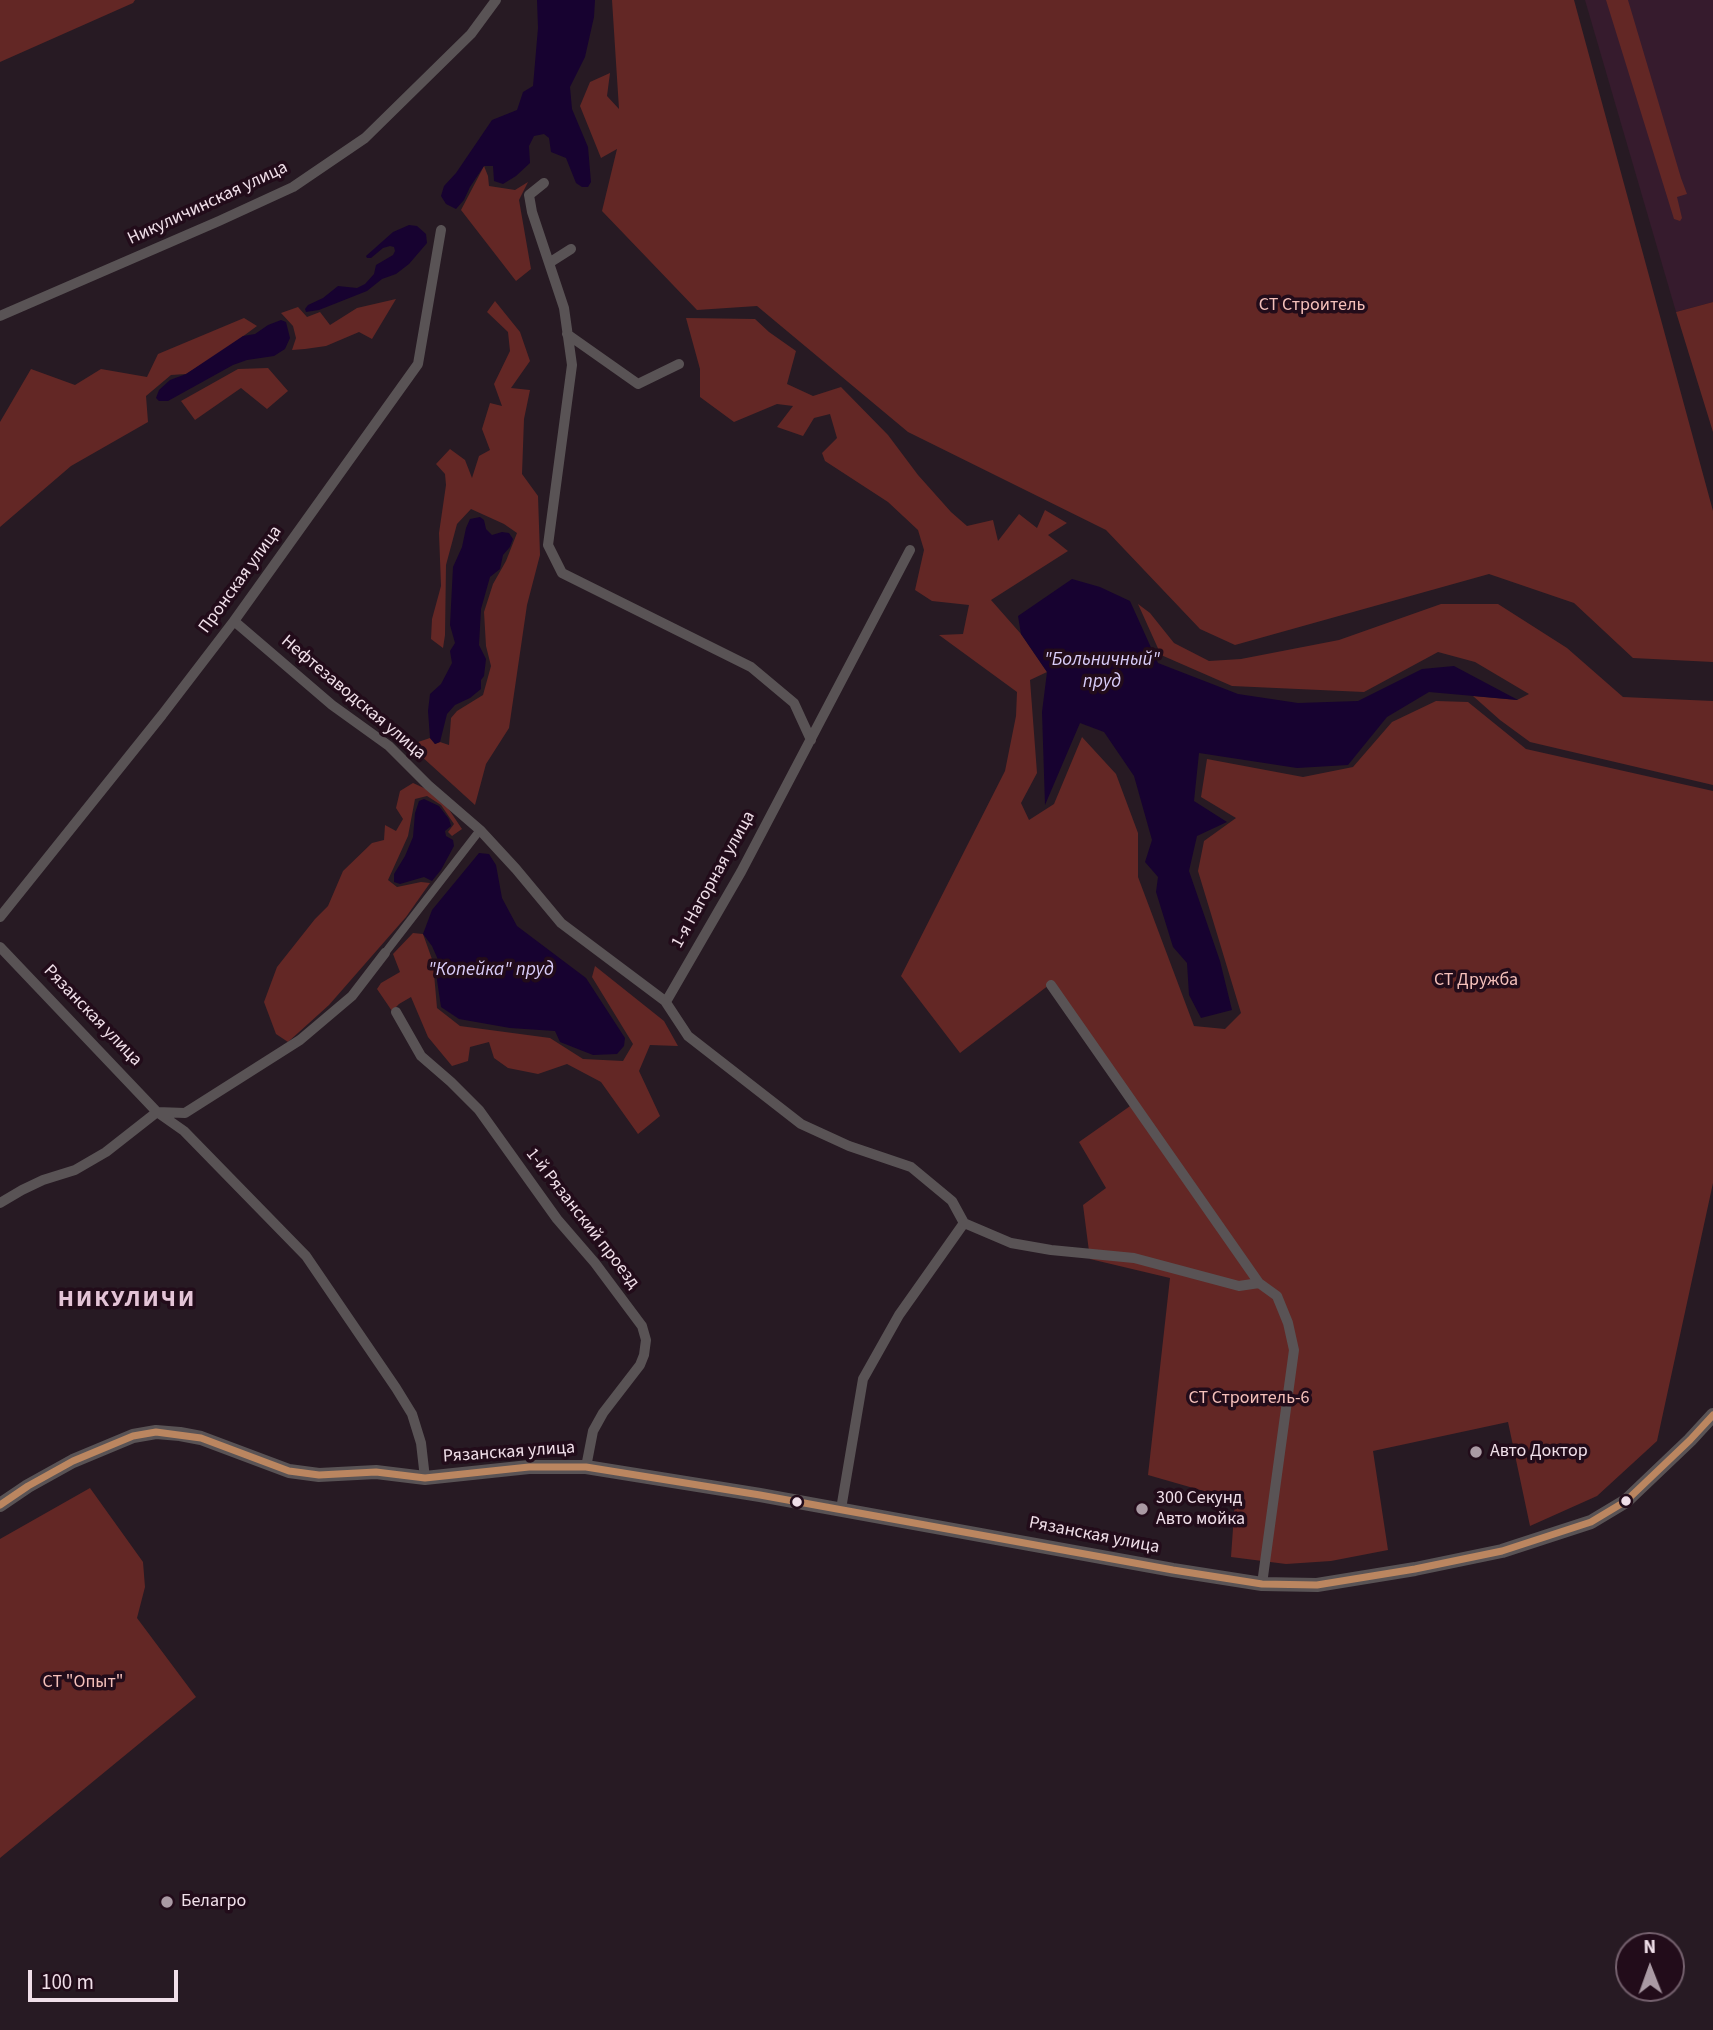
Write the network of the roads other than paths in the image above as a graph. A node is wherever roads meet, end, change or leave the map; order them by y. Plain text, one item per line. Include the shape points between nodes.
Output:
1 (496, 0) edge
2 (544, 183) dead end
3 (442, 230) dead end
4 (571, 249) dead end
5 (549, 263) junction
6 (0, 316) edge
7 (567, 334) junction
8 (679, 364) dead end
9 (910, 550) dead end
10 (234, 621) junction
11 (811, 740) junction
12 (480, 830) junction
13 (0, 917) edge
14 (0, 947) edge
15 (385, 954) joint
16 (1051, 985) dead end
17 (665, 1002) junction
18 (396, 1012) dead end
19 (157, 1112) junction
20 (0, 1203) edge
21 (964, 1223) junction
22 (1259, 1283) junction
23 (1713, 1415) edge
24 (586, 1467) junction
25 (425, 1478) junction
26 (0, 1505) edge
27 (841, 1509) junction
28 (1262, 1584) junction

1 - 6 street, Никуличинская улица via 471,34 365,138 293,187
2 - 5 street via 529,195
3 - 10 street, Пронская улица via 418,364
4 - 5 street
5 - 7 street
7 - 8 street via 638,384
7 - 11 street via 572,365 548,545 562,573 751,667 794,703
9 - 11 street, 1-я Нагорная улица
10 - 12 street, Нефтезаводская улица via 332,705 389,746
10 - 13 street, Пронская улица
11 - 17 street, 1-я Нагорная улица
12 - 15 street
12 - 17 street via 561,923
14 - 19 street, Рязанская улица
15 - 19 street via 352,996 300,1040 185,1113
16 - 22 street
17 - 21 street via 688,1036 801,1124 911,1167 952,1201
18 - 24 street, 1-й Рязанский проезд via 421,1056 479,1110 642,1326 644,1355 593,1431
19 - 20 street via 75,1170 38,1182
19 - 25 street, Рязанская улица via 184,1131 306,1256 412,1414
21 - 22 street via 1011,1243 1134,1258 1239,1286
21 - 27 street via 899,1315 863,1379
22 - 28 street via 1277,1296 1294,1350
23 - 28 street, Рязанская улица via 1626,1501 1591,1522 1502,1550 1415,1569 1317,1585
24 - 25 street, Рязанская улица via 529,1467
24 - 27 street, Рязанская улица
25 - 26 street, Рязанская улица via 289,1471 201,1438 156,1433 133,1436 73,1461
27 - 28 street, Рязанская улица

